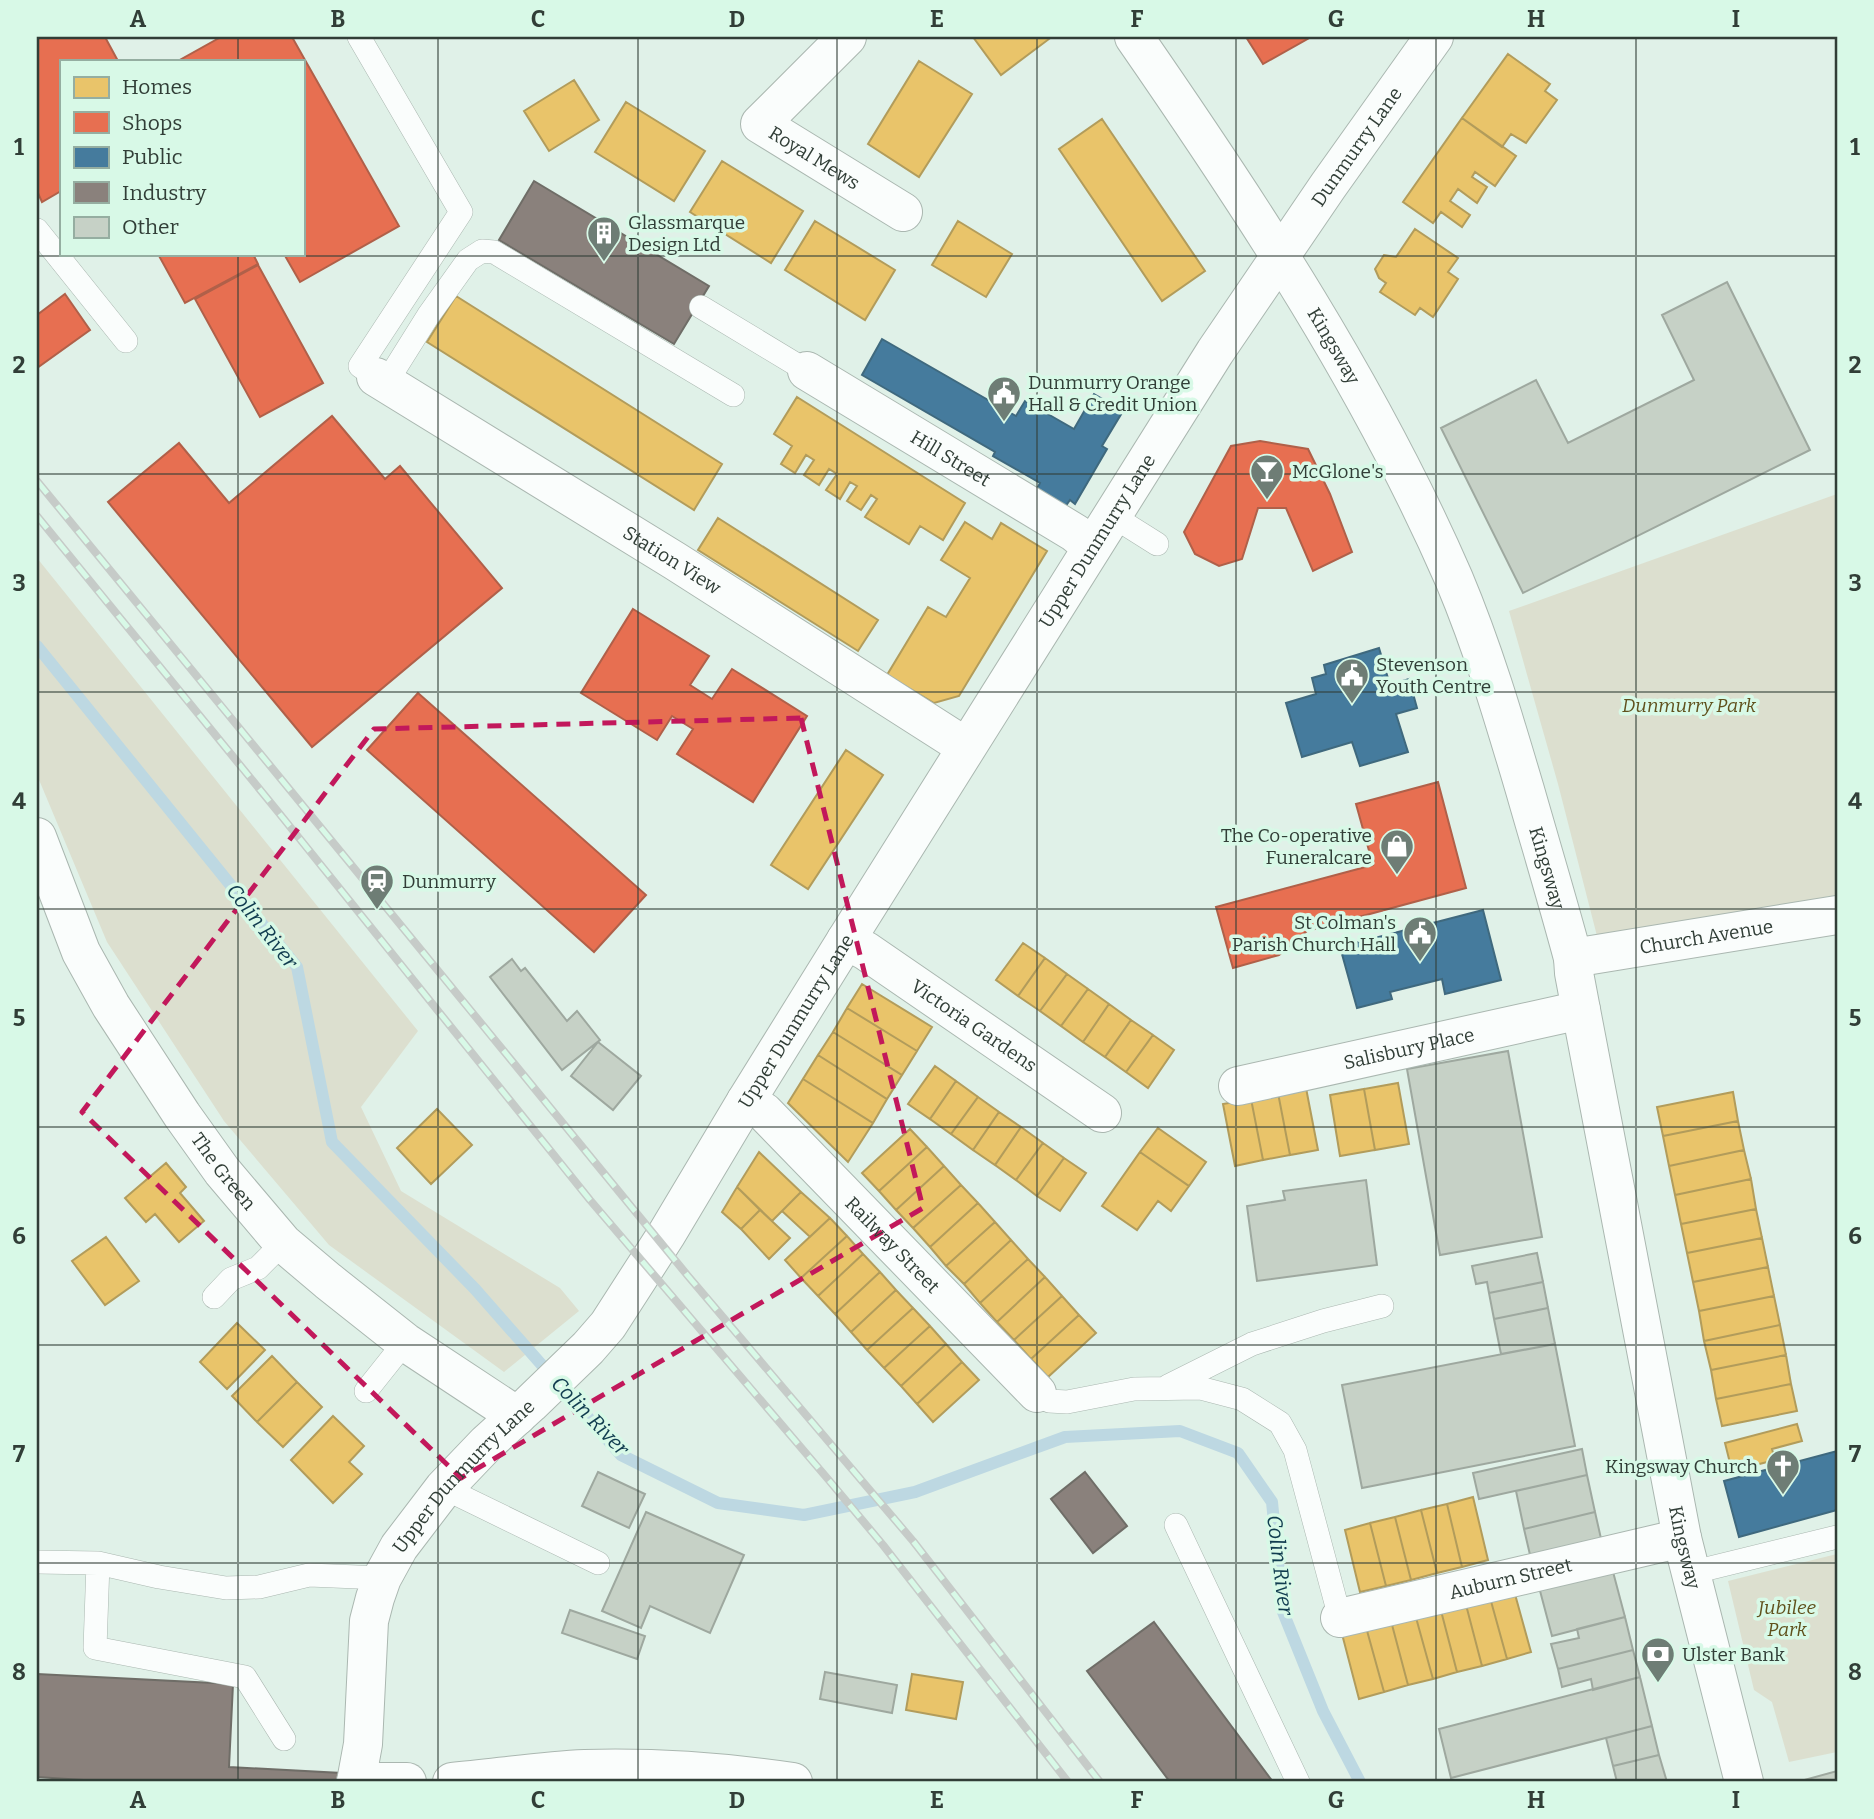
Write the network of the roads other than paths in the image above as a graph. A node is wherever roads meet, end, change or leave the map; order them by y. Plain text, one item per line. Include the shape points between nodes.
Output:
1 (359, 37) edge
2 (847, 37) edge
3 (1134, 37) edge
4 (1434, 37) edge
5 (903, 212) dead end
6 (37, 230) edge
7 (1280, 257) junction
8 (701, 307) dead end
9 (126, 341) dead end
10 (807, 371) joint
11 (381, 380) junction
12 (733, 395) dead end
13 (1101, 531) junction
14 (1157, 544) dead end
15 (966, 747) junction
16 (37, 837) edge
17 (1837, 915) edge
18 (846, 940) junction
19 (1573, 958) junction
20 (1581, 1010) junction
21 (1238, 1086) dead end
22 (746, 1101) junction
23 (1102, 1113) dead end
24 (283, 1243) junction
25 (214, 1297) dead end
26 (1382, 1306) dead end
27 (405, 1342) junction
28 (1162, 1389) junction
29 (366, 1391) dead end
30 (1037, 1393) joint
31 (523, 1410) junction
32 (444, 1488) junction
33 (1176, 1525) dead end
34 (1837, 1537) edge
35 (1686, 1555) junction
36 (37, 1562) edge
37 (99, 1563) junction
38 (598, 1563) dead end
39 (382, 1578) junction
40 (1340, 1618) joint
41 (284, 1739) dead end
42 (687, 1776) edge
43 (356, 1782) edge
44 (407, 1782) edge
45 (452, 1782) edge
46 (793, 1782) edge
47 (1298, 1782) edge
48 (1744, 1782) edge

1 - 11 lane via 461,212 360,366
2 - 5 street, Royal Mews via 760,124
3 - 7 street, Kingsway
4 - 7 street, Dunmurry Lane
6 - 9 lane
7 - 13 street, Upper Dunmurry Lane
7 - 19 street, Kingsway via 1409,481 1454,580 1498,699
8 - 10 lane
10 - 13 street, Hill Street via 1075,533
11 - 12 lane via 468,260 482,251 494,252
11 - 15 street, Station View
13 - 14 lane
13 - 15 street, Upper Dunmurry Lane
15 - 18 street, Upper Dunmurry Lane
16 - 24 street, The Green via 81,952 111,1006 222,1171
17 - 19 street, Church Avenue
18 - 22 street, Upper Dunmurry Lane
18 - 23 street, Victoria Gardens
19 - 20 street, Kingsway
20 - 21 street, Salisbury Place
20 - 35 street, Kingsway
22 - 30 street, Railway Street via 764,1112
22 - 31 street, Upper Dunmurry Lane via 608,1325
24 - 25 lane via 258,1268 230,1279
24 - 27 street, The Green
26 - 28 lane via 1252,1344
27 - 29 lane
27 - 31 street, The Green
28 - 30 lane via 1134,1389 1068,1402 1049,1401
28 - 40 lane via 1200,1388 1242,1399 1280,1423 1295,1450
31 - 32 street, Upper Dunmurry Lane
32 - 38 lane
32 - 39 street, Upper Dunmurry Lane via 399,1547
33 - 47 lane
34 - 35 lane
35 - 40 street, Auburn Street
35 - 48 street, Kingsway
36 - 37 lane
37 - 39 lane via 226,1588 259,1587 309,1575
37 - 41 lane via 95,1648 245,1677
39 - 43 street, Upper Dunmurry Lane via 369,1621 363,1744
42 - 45 street via 641,1769 582,1769
42 - 46 street
43 - 44 street

